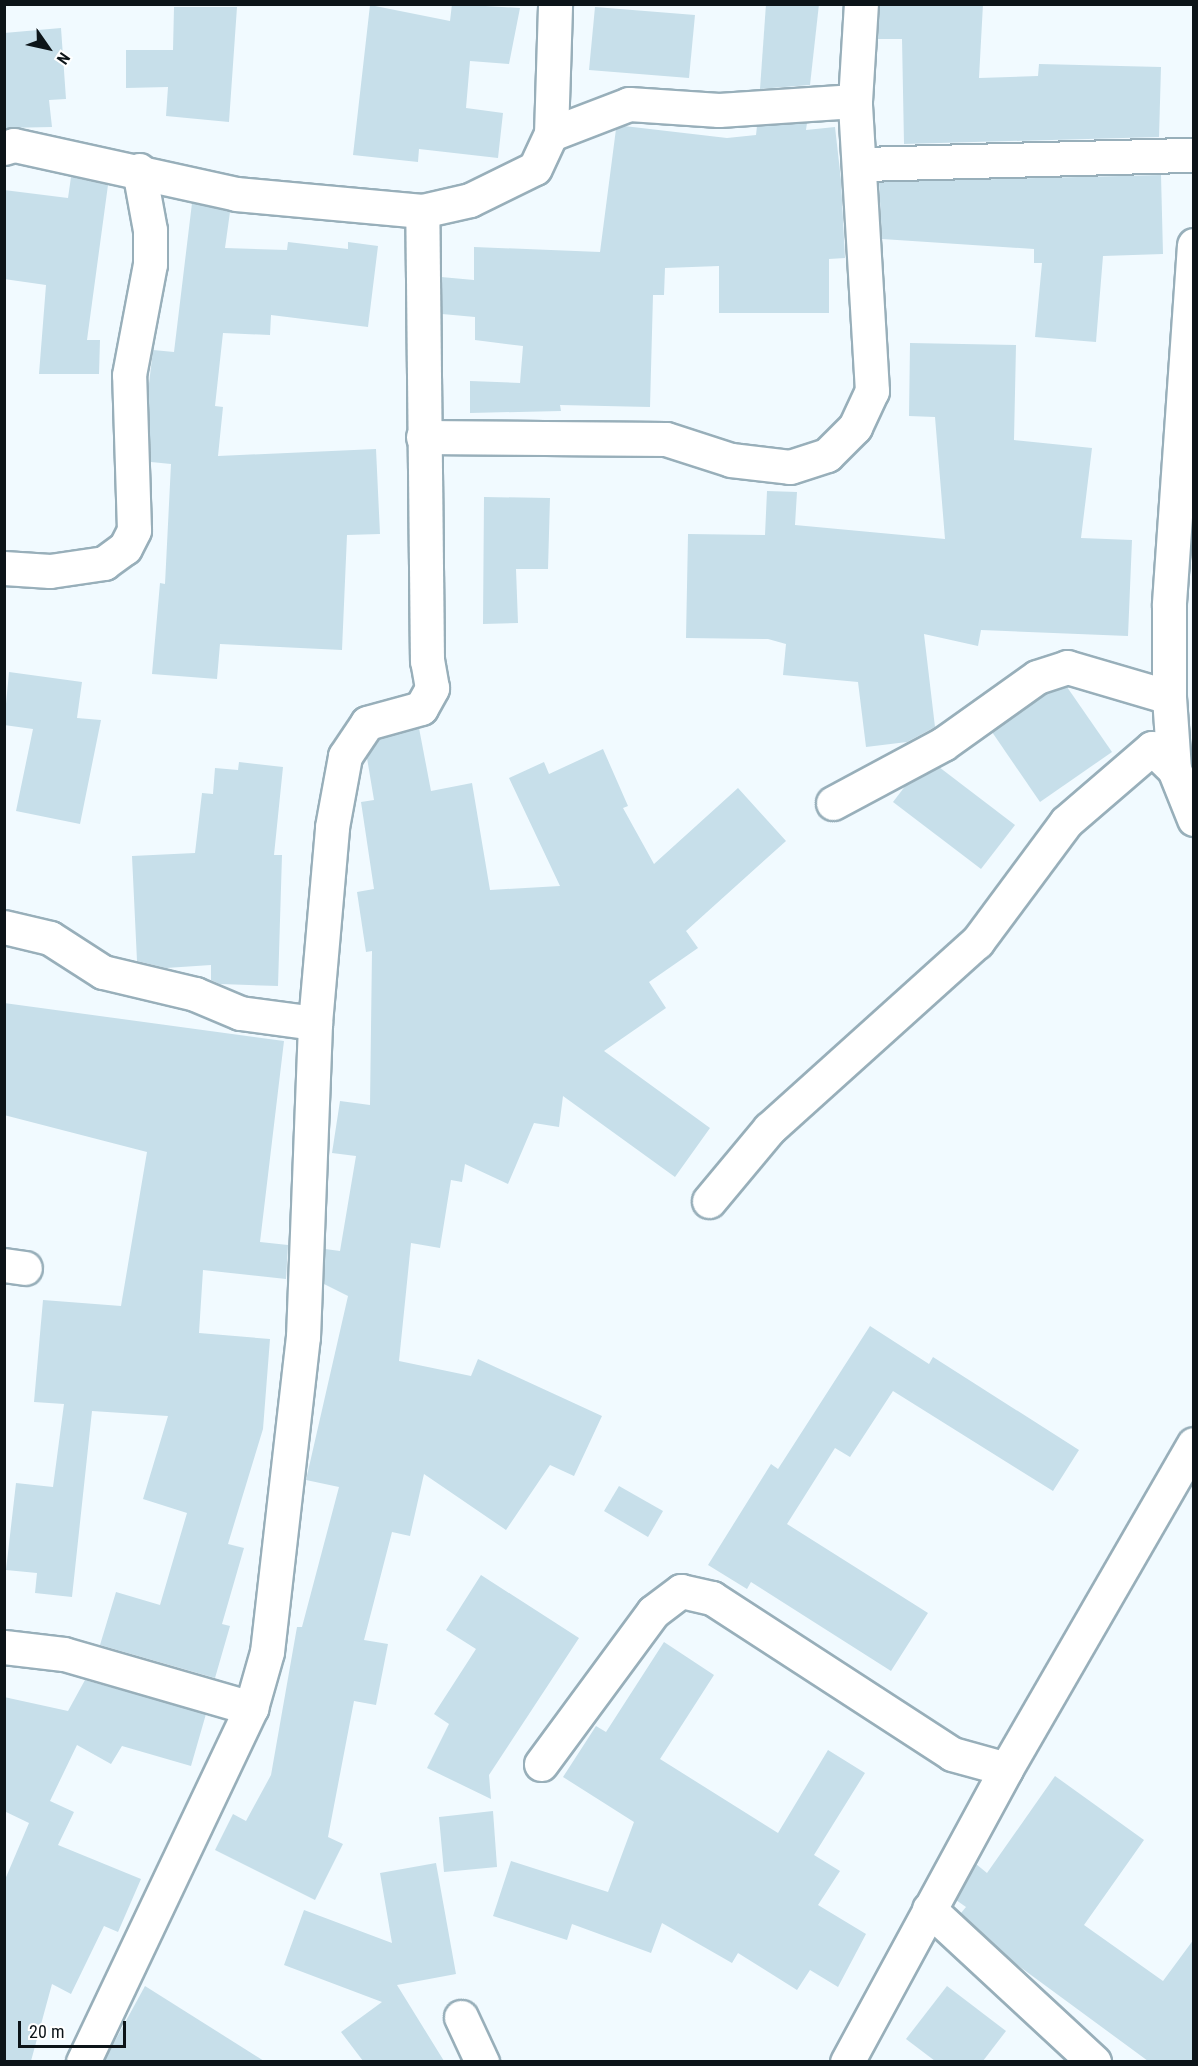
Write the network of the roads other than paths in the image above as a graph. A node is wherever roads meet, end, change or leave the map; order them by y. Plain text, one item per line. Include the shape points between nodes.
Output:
1 (555, 4) edge
2 (861, 4) edge
3 (855, 101) junction
4 (551, 134) junction
5 (4, 148) edge
6 (1194, 155) edge
7 (863, 164) junction
8 (139, 170) junction
9 (422, 211) junction
10 (1194, 245) edge
11 (423, 437) junction
12 (4, 568) edge
13 (1169, 697) junction
14 (1174, 769) junction
15 (833, 803) dead end
16 (1194, 819) edge
17 (4, 927) edge
18 (315, 1023) junction
19 (709, 1201) dead end
20 (1194, 1444) edge
21 (4, 1647) edge
22 (251, 1708) junction
23 (541, 1764) dead end
24 (1006, 1769) junction
25 (929, 1909) junction
26 (461, 2017) dead end
27 (855, 2058) edge
28 (83, 2061) edge
29 (482, 2061) edge
30 (1094, 2061) edge

1 - 4 street
2 - 3 street
3 - 4 street via 719,110 629,104
3 - 7 street
4 - 9 street via 535,168 470,200
5 - 8 street
6 - 7 street
7 - 11 street via 872,391 855,427 827,455 790,467 731,460 666,439
8 - 9 street via 236,194
8 - 12 street via 150,230 150,264 129,375 134,530 125,548 104,563 50,571
9 - 11 street
10 - 13 street via 1169,605
11 - 18 street via 432,688 421,708 367,723 345,756 332,827
13 - 14 street
13 - 15 street via 1067,667 1037,677 943,744
14 - 16 street
14 - 19 street via 1152,748 1066,822 977,942 769,1129
17 - 18 street via 50,938 103,972 195,994 240,1013
18 - 22 street via 303,1337 267,1652
20 - 24 street
21 - 22 street via 64,1654
22 - 28 street
23 - 24 street via 653,1612 681,1592 712,1598 952,1754
24 - 25 street
25 - 27 street
25 - 30 street
26 - 29 street

